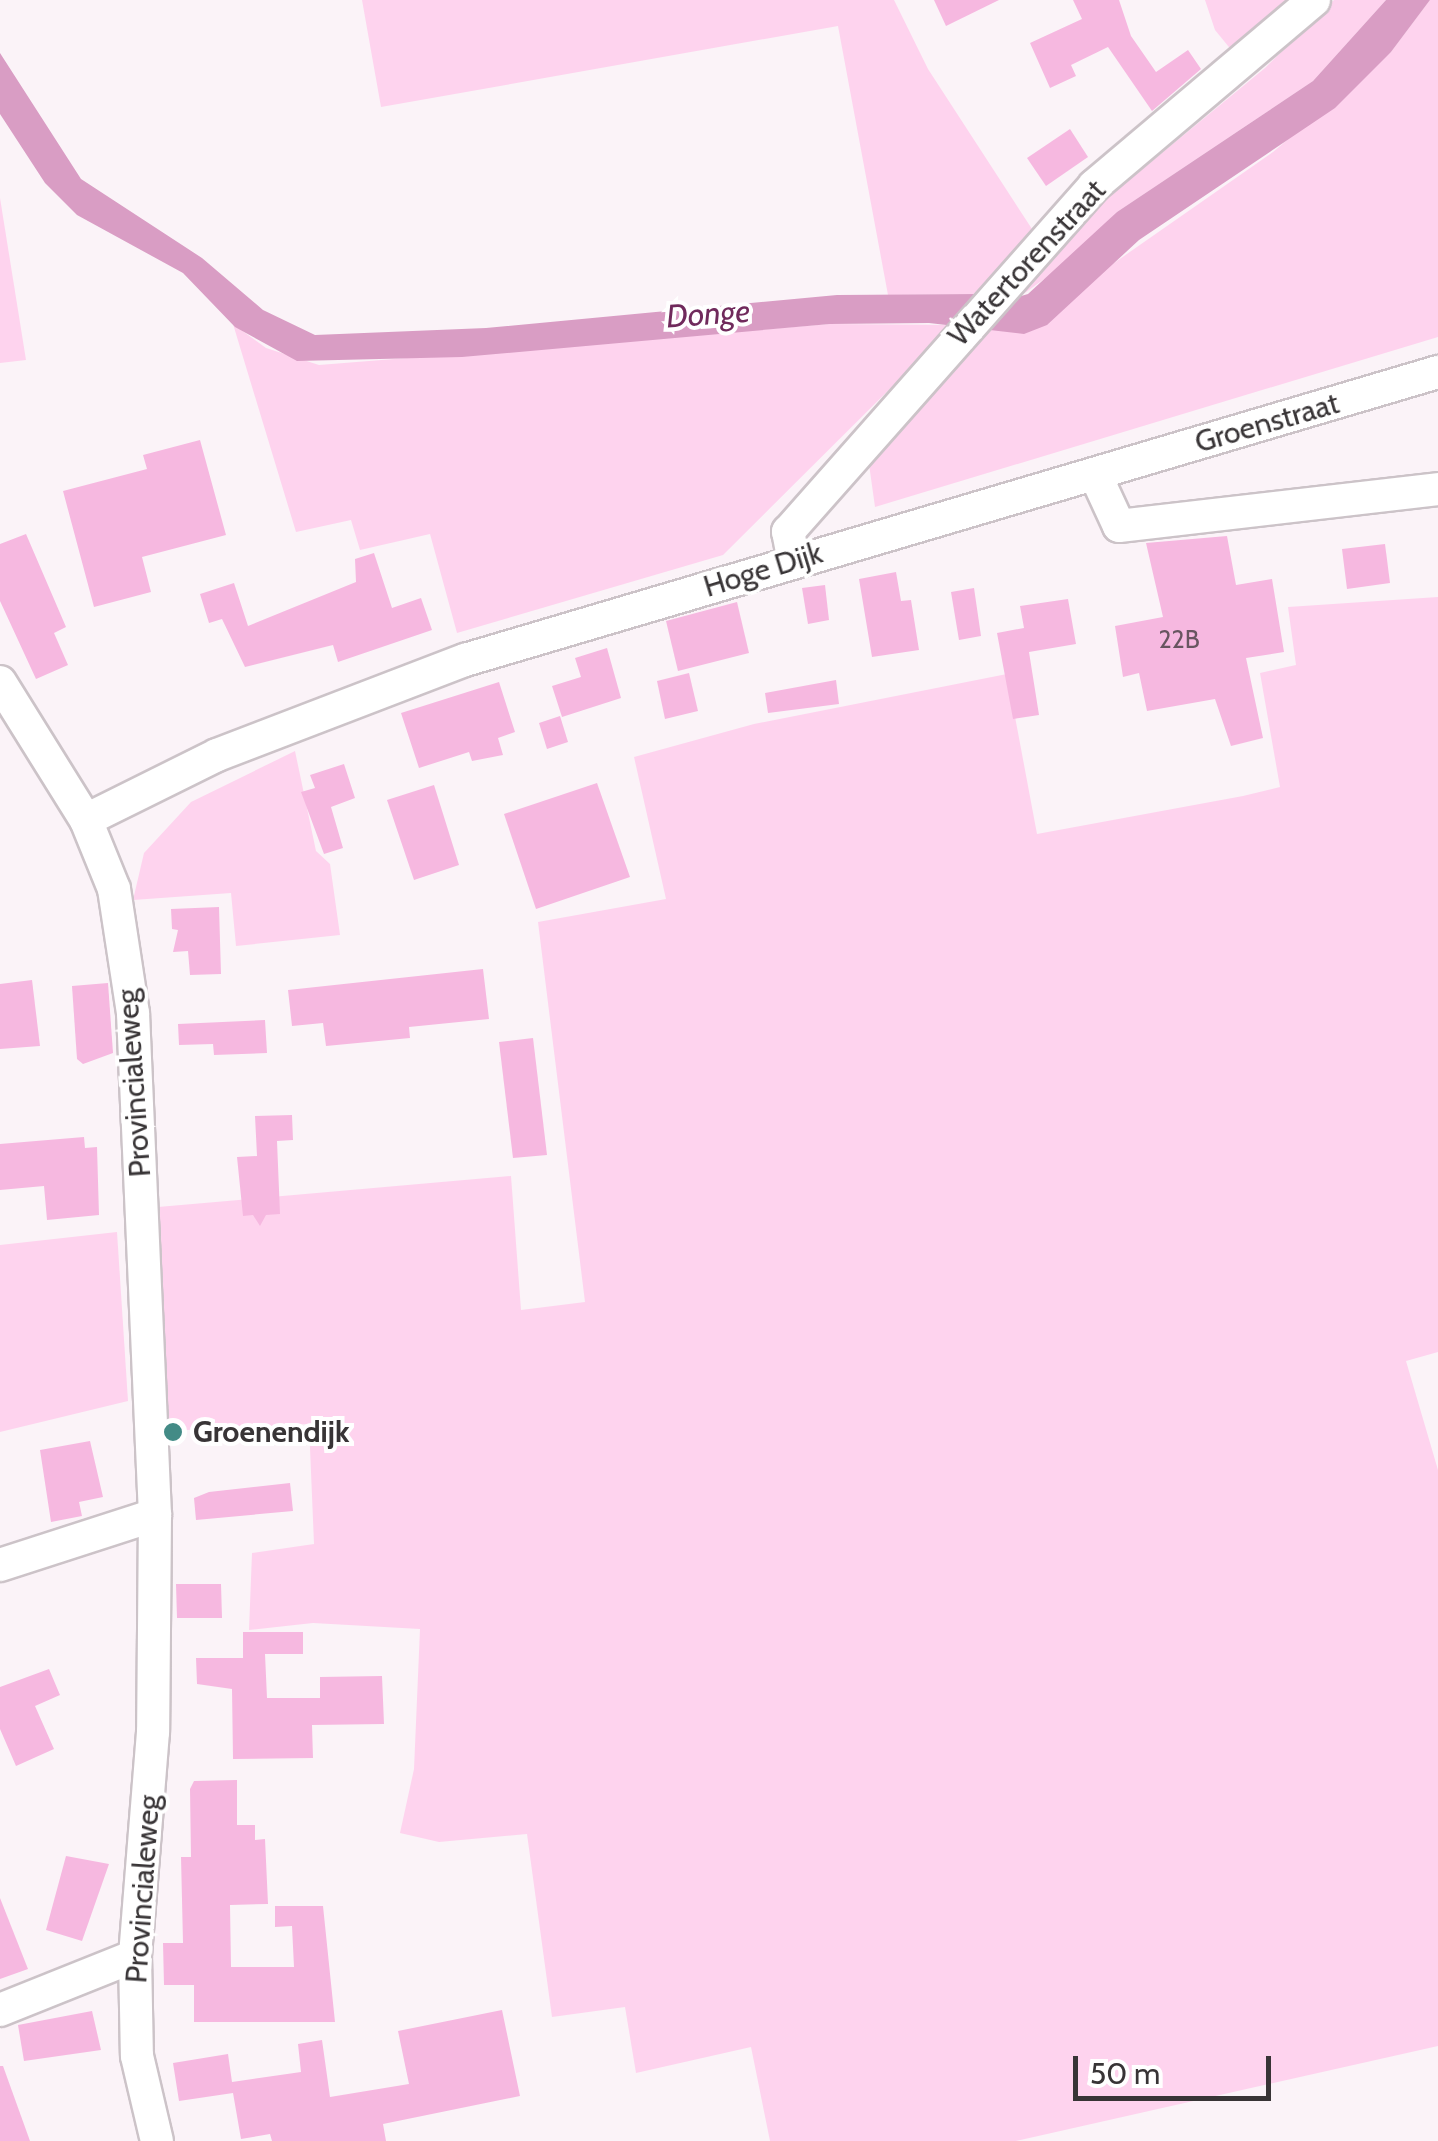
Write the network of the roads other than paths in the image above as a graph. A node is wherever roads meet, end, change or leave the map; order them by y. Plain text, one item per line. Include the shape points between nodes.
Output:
1 (1314, 0) edge
2 (1438, 373) edge
3 (1094, 474) junction
4 (1438, 489) edge
5 (794, 562) junction
6 (0, 682) edge
7 (86, 820) junction
8 (155, 1514) junction
9 (0, 1565) edge
10 (135, 1956) junction
11 (0, 2010) edge
12 (157, 2141) edge

1 - 5 street, Watertorenstraat via 1094,186 788,532
2 - 3 street, Groenstraat
3 - 4 street via 1120,526
3 - 5 street, Hoge Dijk
5 - 7 street, Hoge Dijk via 354,698
6 - 7 street, Provincialeweg
7 - 8 street, Provincialeweg via 114,889 133,1013
8 - 9 street
8 - 10 street, Provincialeweg via 153,1732
10 - 11 street
10 - 12 street, Provincialeweg via 137,2056

